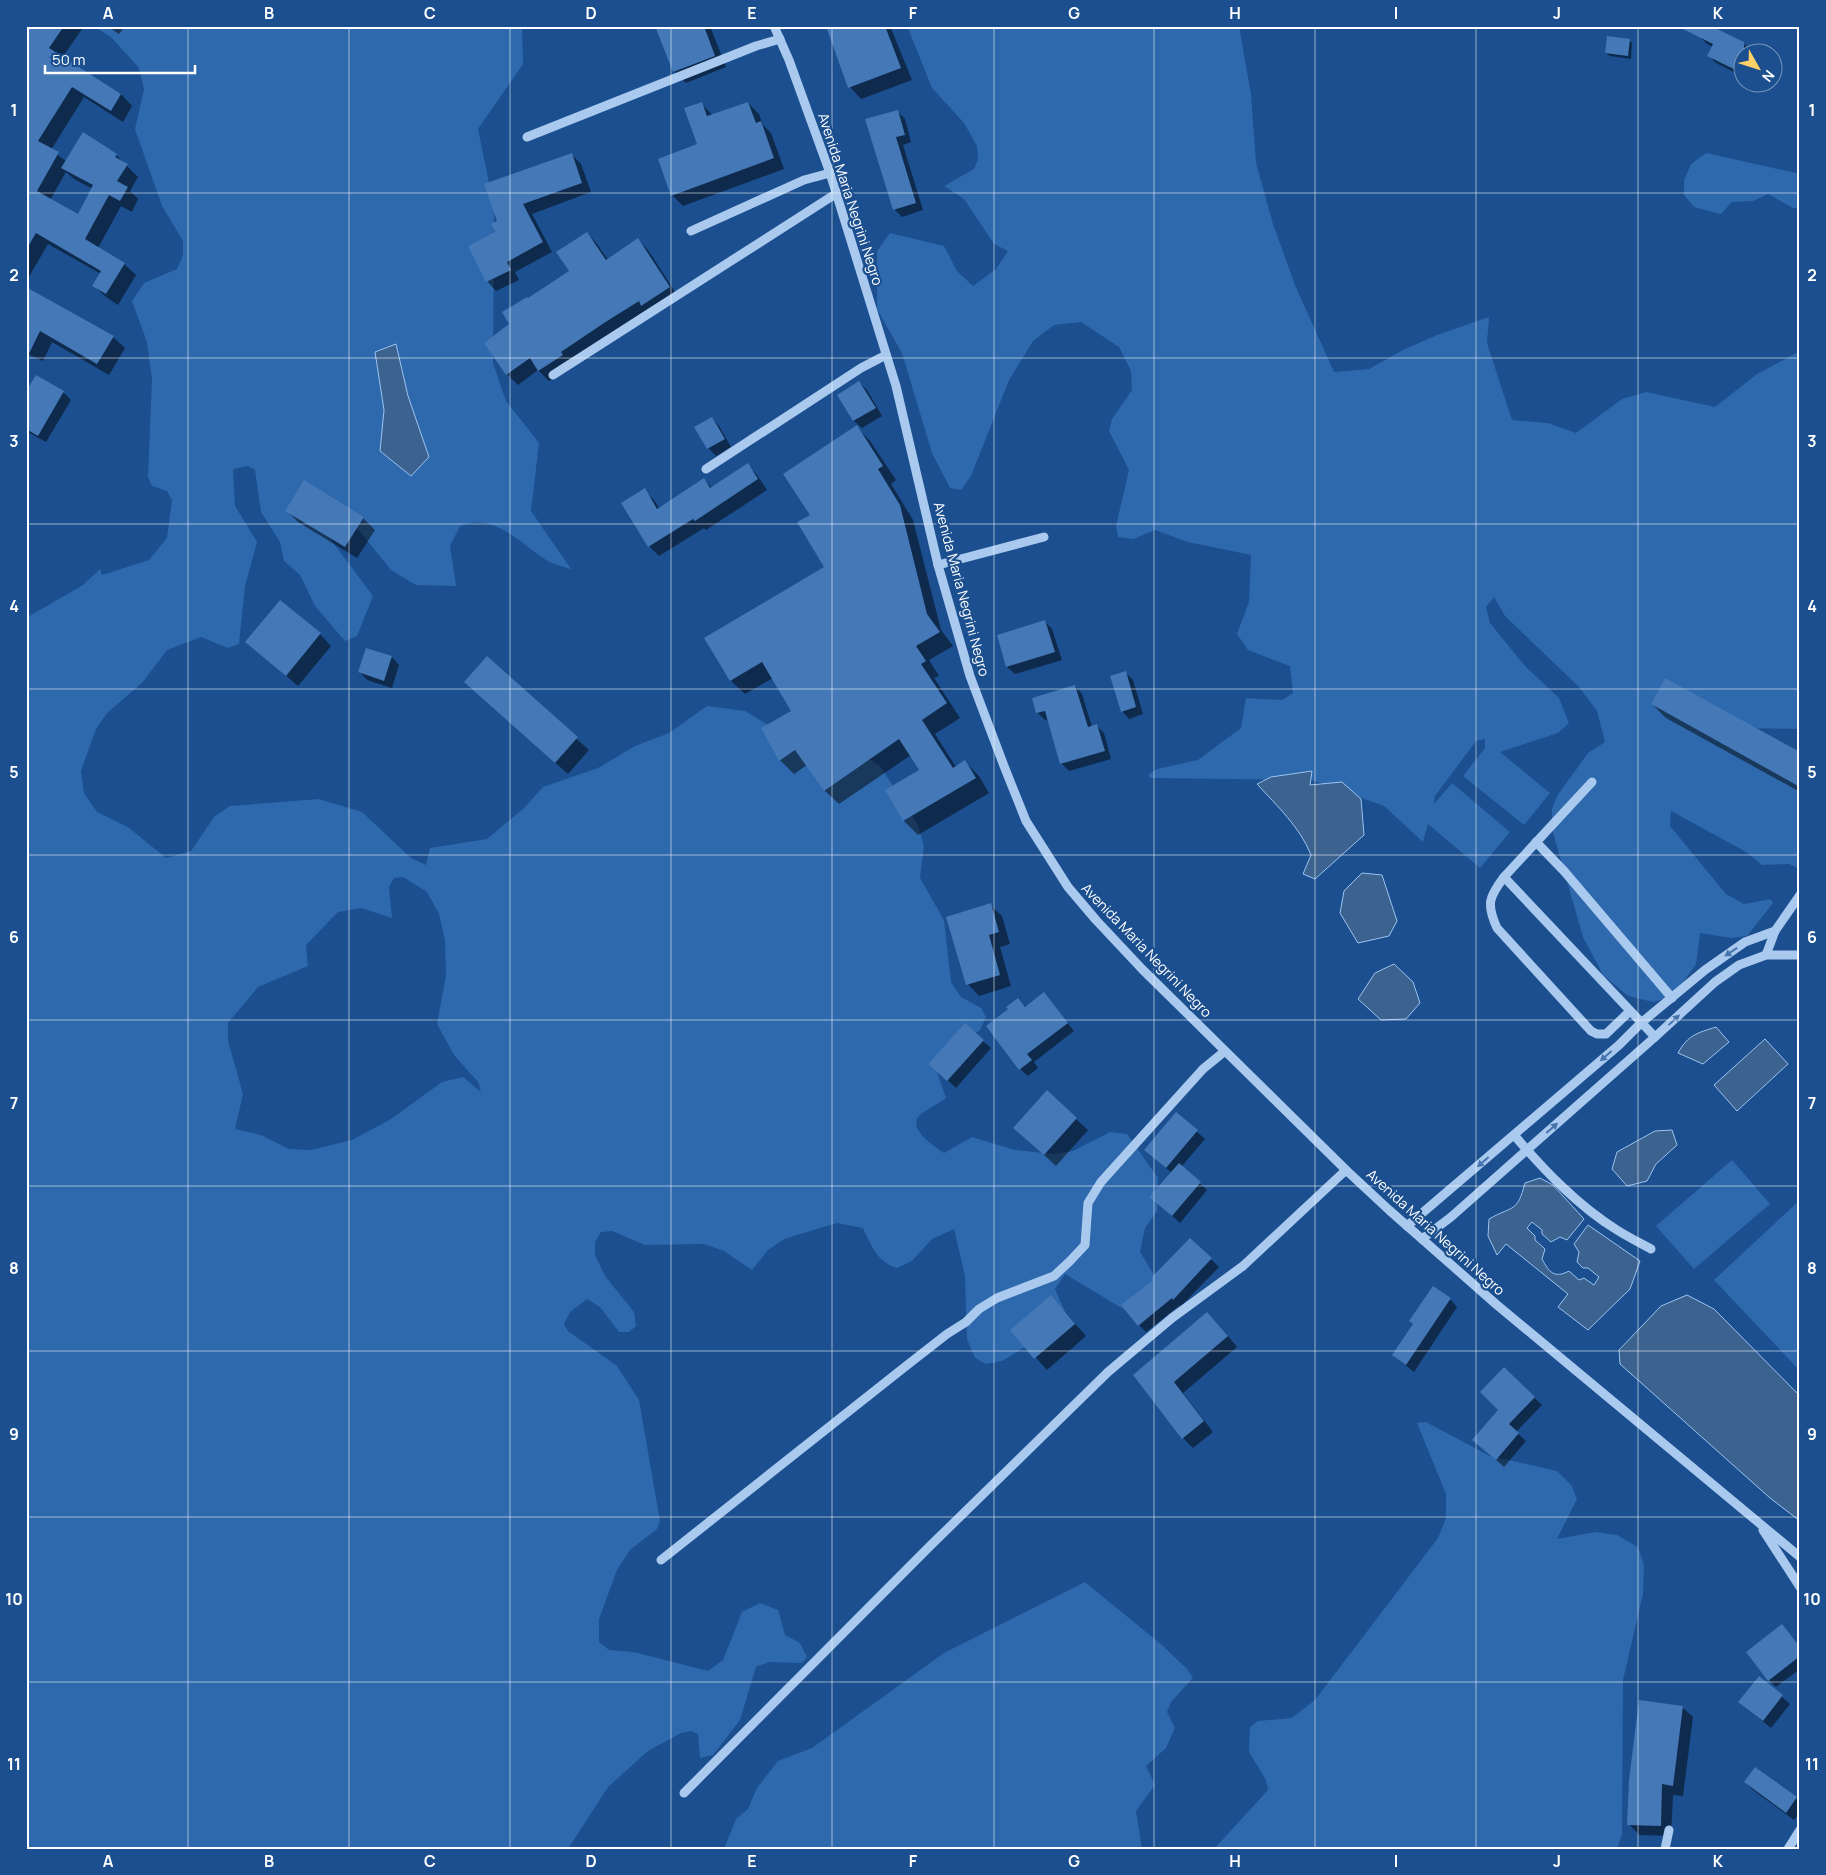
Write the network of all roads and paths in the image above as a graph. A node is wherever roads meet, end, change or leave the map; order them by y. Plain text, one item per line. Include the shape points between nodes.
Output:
1 (774, 26) edge
2 (780, 39) junction
3 (527, 137) dead end
4 (830, 173) junction
5 (837, 194) junction
6 (691, 231) dead end
7 (886, 355) junction
8 (553, 375) dead end
9 (706, 469) dead end
10 (1044, 537) dead end
11 (938, 565) junction
12 (1592, 782) dead end
13 (1536, 842) junction
14 (1504, 877) junction
15 (1800, 894) edge
16 (1775, 931) junction
17 (1766, 955) junction
18 (1800, 955) edge
19 (1672, 998) junction
20 (1630, 1011) junction
21 (1641, 1023) junction
22 (1655, 1037) junction
23 (1226, 1051) junction
24 (1514, 1135) junction
25 (1527, 1150) junction
26 (1346, 1170) junction
27 (1408, 1226) junction
28 (1422, 1239) junction
29 (1651, 1249) dead end
30 (1759, 1523) junction
31 (1800, 1557) edge
32 (661, 1560) dead end
33 (1800, 1587) edge
34 (684, 1793) dead end
35 (1669, 1830) dead end
36 (1800, 1830) edge
37 (1665, 1849) edge
38 (1788, 1849) edge

1 - 2 street, Avenida Maria Negrini Negro
2 - 3 street
2 - 4 street, Avenida Maria Negrini Negro
4 - 5 street, Avenida Maria Negrini Negro
4 - 6 street via 804,180
5 - 7 street, Avenida Maria Negrini Negro
5 - 8 street
7 - 9 street
7 - 11 street, Avenida Maria Negrini Negro
10 - 11 street
11 - 23 street, Avenida Maria Negrini Negro via 970,676 1026,821 1068,887 1096,920
12 - 13 street
13 - 14 street
13 - 19 street
14 - 20 street
14 - 20 street via 1492,893 1490,904 1490,914 1497,928 1592,1030 1606,1034
15 - 16 street
16 - 17 street
16 -> 19 street via 1746,942
17 - 18 street
22 -> 17 street via 1715,982 1739,965
19 - 21 street
20 - 21 street
21 - 22 street
21 -> 24 street
25 -> 22 street
23 - 26 street, Avenida Maria Negrini Negro
23 - 32 street via 1203,1069 1101,1182 1088,1203 1085,1245 1054,1276 979,1308 966,1322
24 - 25 street
24 -> 27 street
25 - 28 street
25 - 29 street via 1583,1205 1616,1230
26 - 27 street, Avenida Maria Negrini Negro
26 - 34 street via 1244,1266 1172,1318 1108,1372 928,1547
27 - 28 street, Avenida Maria Negrini Negro
28 - 30 street, Avenida Maria Negrini Negro via 1503,1311
30 - 31 street, Avenida Maria Negrini Negro
30 - 33 street
35 - 37 street
36 - 38 street

